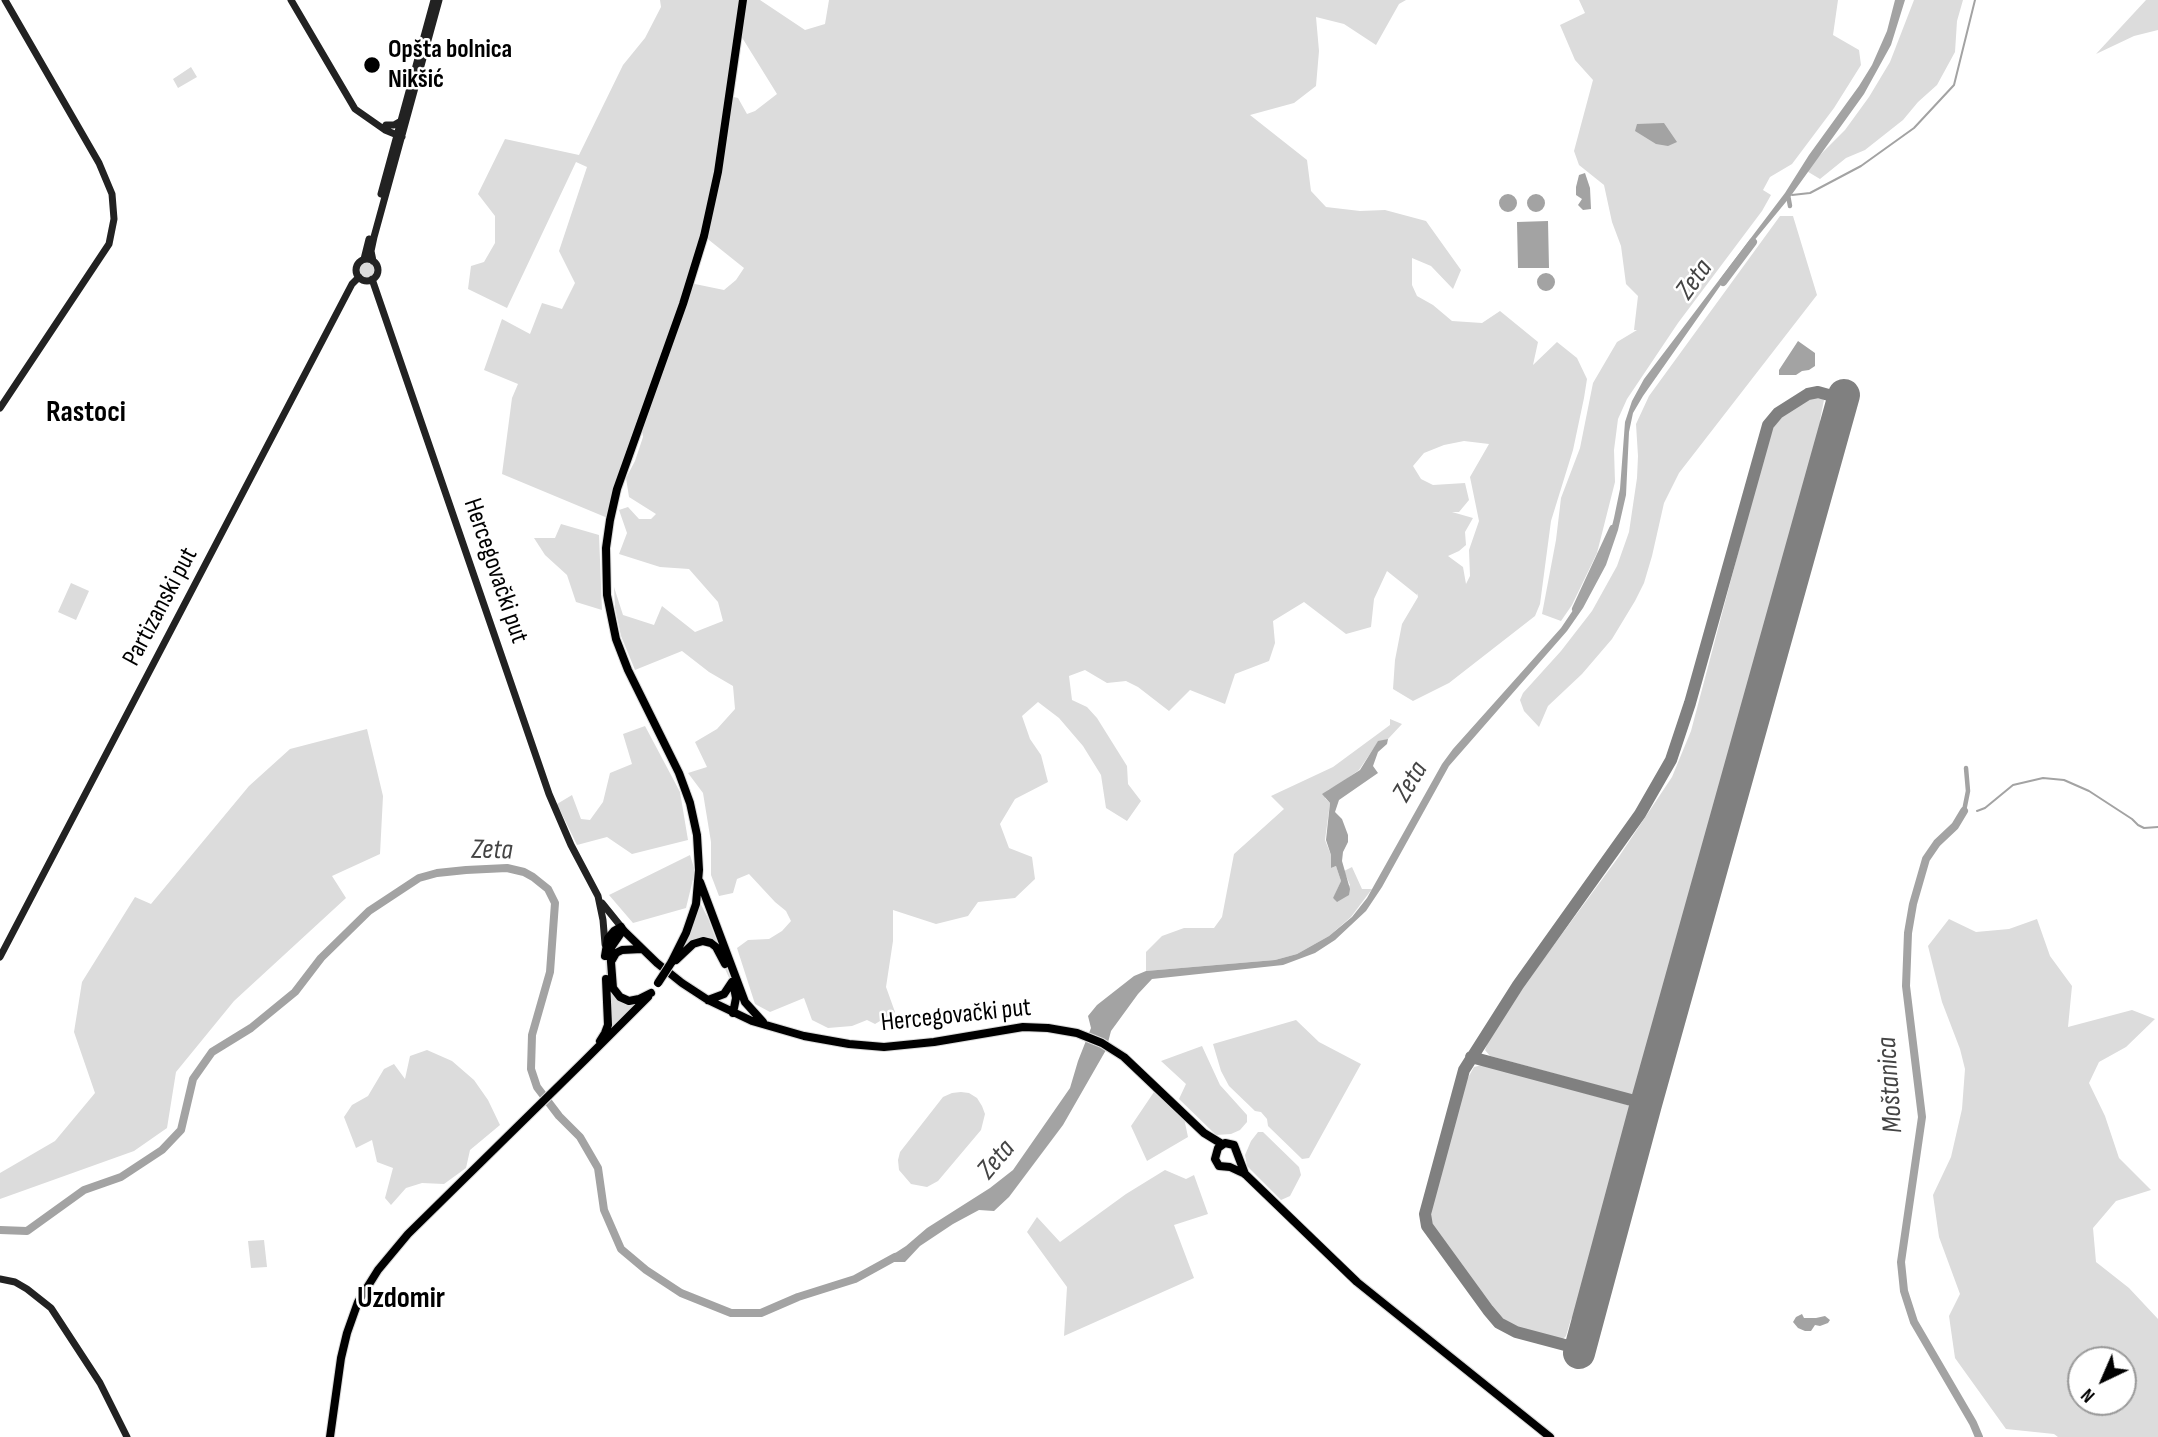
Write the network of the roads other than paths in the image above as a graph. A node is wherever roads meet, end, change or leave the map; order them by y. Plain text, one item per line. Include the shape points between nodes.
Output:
1 (5, 0) edge
2 (291, 0) edge
3 (433, 0) edge
4 (439, 0) edge
5 (743, 0) edge
6 (401, 121) junction
7 (376, 124) junction
8 (386, 125) junction
9 (400, 134) junction
10 (364, 259) junction
11 (373, 261) junction
12 (359, 277) junction
13 (372, 279) junction
14 (0, 408) edge
15 (699, 879) junction
16 (598, 896) junction
17 (622, 929) junction
18 (605, 948) junction
19 (642, 949) junction
20 (0, 957) edge
21 (671, 963) junction
22 (610, 964) junction
23 (732, 982) junction
24 (651, 993) junction
25 (708, 1000) junction
26 (745, 1002) junction
27 (733, 1013) junction
28 (766, 1026) junction
29 (586, 1060) junction
30 (1205, 1133) junction
31 (1222, 1144) junction
32 (1216, 1151) junction
33 (1238, 1159) junction
34 (1230, 1167) junction
35 (1245, 1174) junction
36 (0, 1279) edge
37 (127, 1437) edge
38 (330, 1437) edge
39 (1550, 1437) edge

1 - 14 street via 99,163 112,194 114,219 109,244
2 - 7 street via 355,109
3 - 6 street
4 - 9 street
5 - 15 main road via 717,179 704,236 617,489 606,556 615,635 685,787 697,835
6 - 8 street
6 - 9 street
7 - 8 street
7 - 9 street
8 - 9 street
9 - 10 street
9 - 11 street via 371,251
10 - 11 street
10 - 12 street via 356,268
11 - 13 street via 378,269
12 - 13 street
12 - 20 street, Partizanski put
13 - 16 street, Hercegovački put via 549,793
15 - 21 main road via 690,925
15 - 26 main road
16 - 17 street
16 - 18 street
17 - 18 main road via 611,934
17 - 19 main road, Hercegovački put
17 - 22 main road via 612,945
18 - 29 main road via 607,1028
19 - 22 main road via 620,950
19 - 25 main road, Hercegovački put
21 - 23 main road via 694,943 708,942 718,950
21 - 24 main road, bridge
22 - 24 main road via 612,986 620,997 632,1000
23 - 25 main road via 724,994
23 - 27 main road
24 - 29 main road
25 - 27 main road, Hercegovački put
26 - 27 main road
26 - 28 main road
27 - 28 main road, Hercegovački put
28 - 30 main road, Hercegovački put via 822,1040 884,1047 1018,1028 1069,1031 1116,1051
29 - 38 main road via 404,1238 369,1284 345,1339
30 - 31 main road
30 - 32 main road
31 - 32 main road
31 - 33 main road via 1234,1145
32 - 34 main road via 1217,1163
33 - 34 main road
33 - 35 main road
34 - 35 main road
35 - 39 main road via 1357,1282
36 - 37 street via 15,1282 41,1298 59,1318

